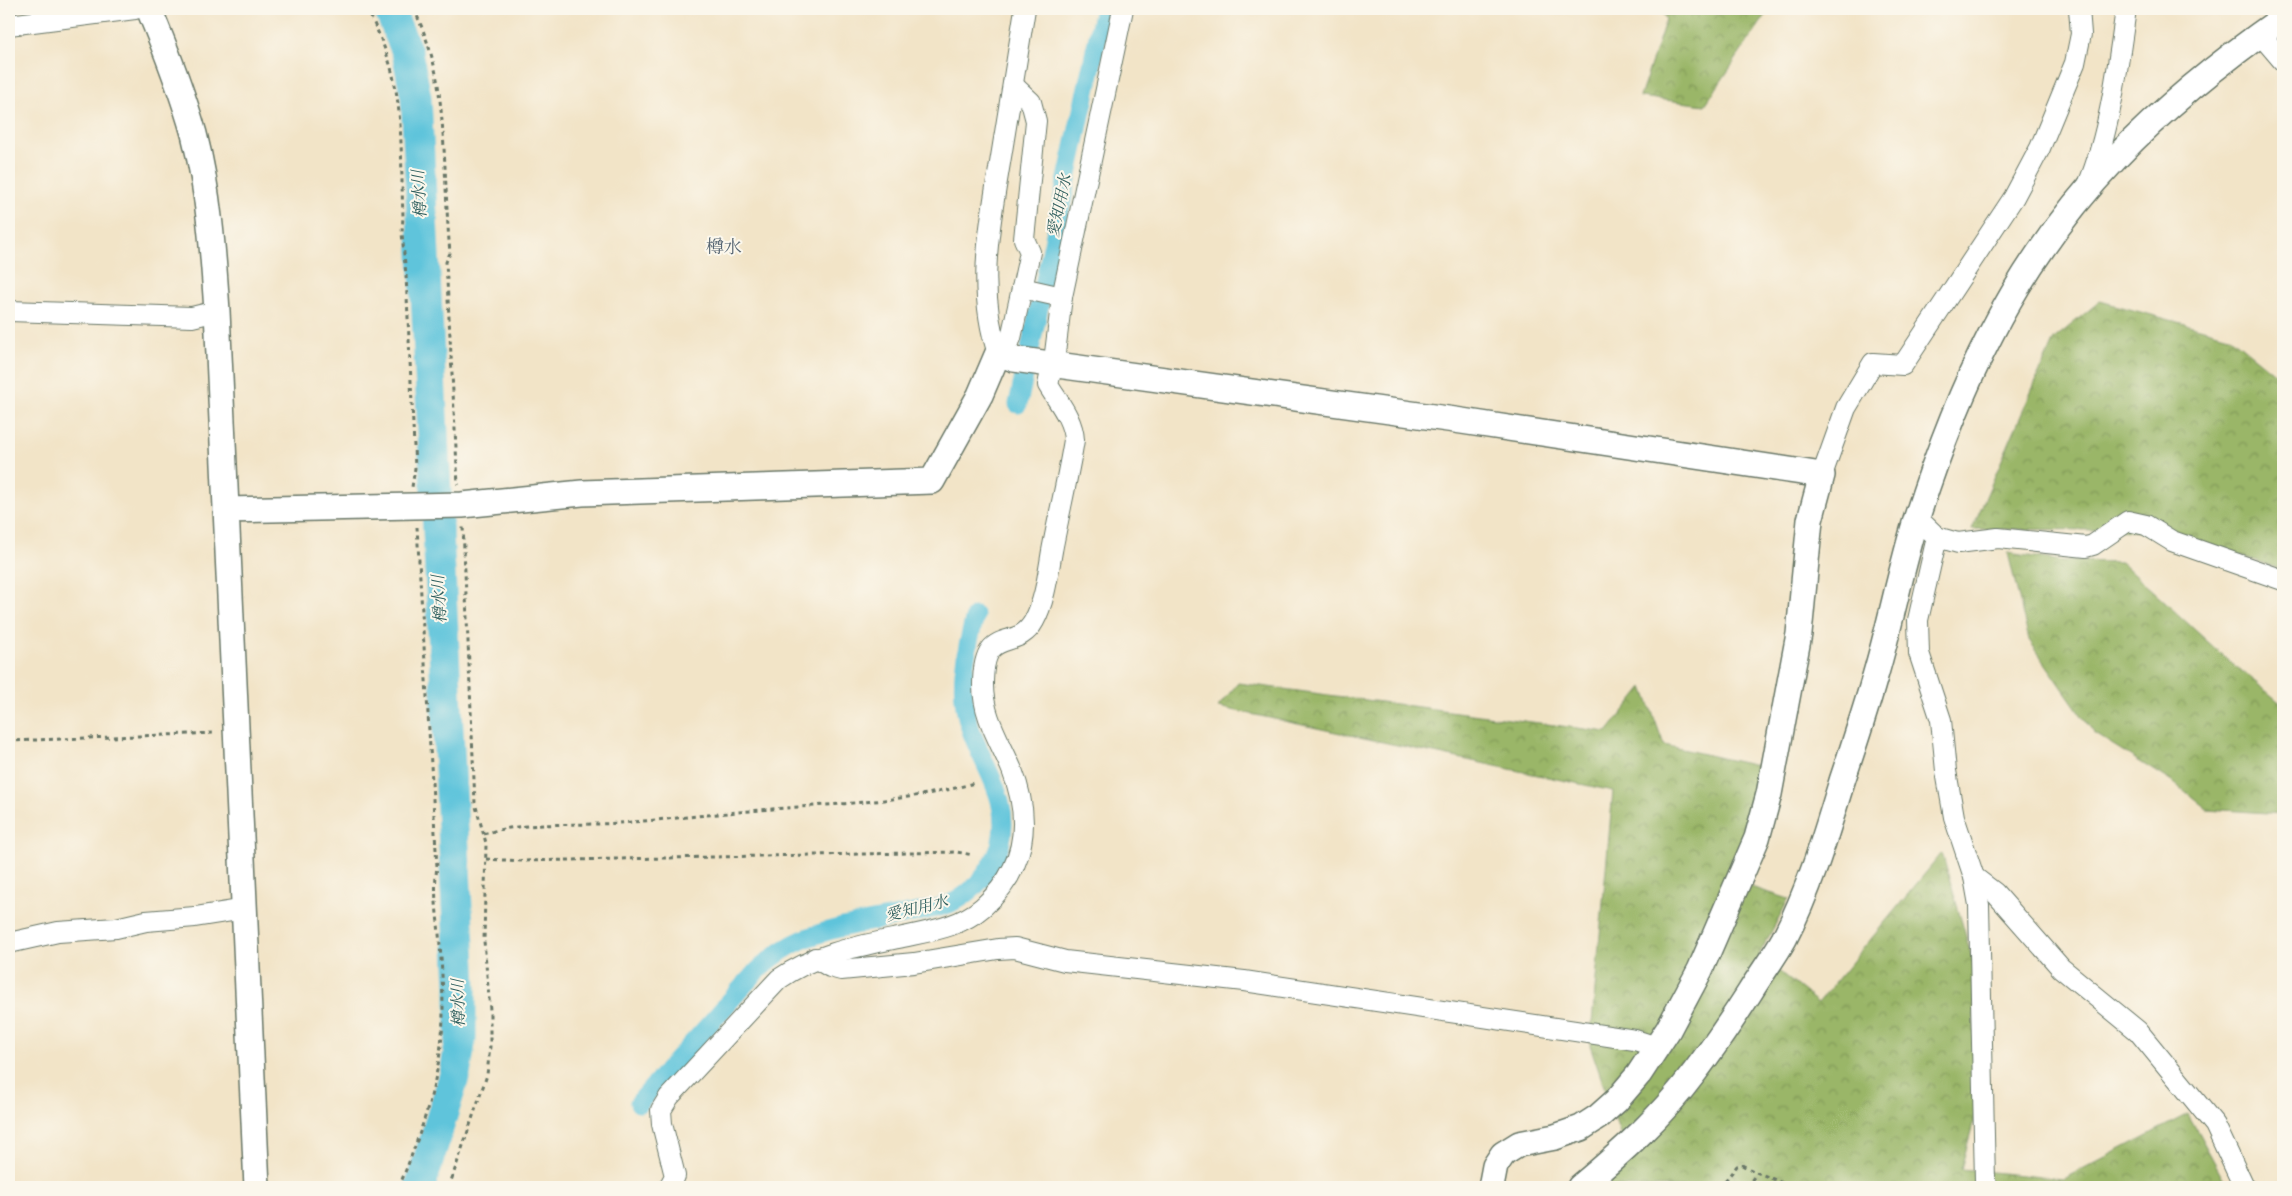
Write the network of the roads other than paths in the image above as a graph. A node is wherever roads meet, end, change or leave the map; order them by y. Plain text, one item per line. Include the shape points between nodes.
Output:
1 (135, 9) edge
2 (149, 9) edge
3 (1025, 9) edge
4 (1123, 9) edge
5 (2079, 9) edge
6 (2126, 9) edge
7 (2283, 18) edge
8 (9, 25) edge
9 (2260, 34) junction
10 (2283, 61) edge
11 (1013, 85) junction
12 (2084, 192) junction
13 (1022, 288) junction
14 (1062, 297) junction
15 (9, 311) edge
16 (217, 311) junction
17 (1006, 356) junction
18 (1050, 364) junction
19 (1822, 475) junction
20 (226, 510) junction
21 (1917, 518) junction
22 (1938, 537) junction
23 (2283, 580) edge
24 (1974, 877) junction
25 (245, 909) junction
26 (9, 943) edge
27 (815, 958) junction
28 (1657, 1047) junction
29 (257, 1187) edge
30 (669, 1187) edge
31 (1491, 1187) edge
32 (1580, 1187) edge
33 (1987, 1187) edge
34 (2244, 1187) edge

1 - 8 street
2 - 16 street via 194,134 212,232
3 - 11 street
4 - 14 street
5 - 19 street via 2081,34 2075,63 2040,148 2014,197 1903,365 1873,363 1846,408
6 - 12 street via 2118,66 2096,165
7 - 9 street
9 - 10 street
9 - 12 street via 2186,91 2130,142
11 - 13 street via 1031,102 1036,121 1024,239 1030,252
11 - 17 street via 986,247 987,304 992,335
12 - 21 street via 2062,218 1991,334 1963,393
13 - 14 street
13 - 17 street
14 - 18 street
15 - 16 street via 192,317
16 - 20 street
17 - 18 street
17 - 20 street via 980,395 932,482 582,493 462,505
18 - 19 street
18 - 27 street via 1048,385 1070,420 1074,440 1041,603 1034,622 1023,633 992,646 985,657 983,685 992,729 1021,797 1023,838 1016,860 998,892 964,920 942,929
19 - 28 street via 1810,520 1799,634 1767,802 1756,838 1700,970
20 - 25 street
21 - 22 street
21 - 32 street via 1876,674 1824,840 1784,938 1692,1076 1643,1130
22 - 23 street via 1958,543 1998,538 2086,547 2128,521 2146,525 2172,541
22 - 24 street via 1918,620 1919,653 1941,720 1954,817
24 - 33 street via 1979,905
24 - 34 street via 1995,893 2060,968 2138,1031 2215,1125
25 - 26 street via 146,921 116,928 58,932
25 - 29 street
27 - 28 street via 841,970 1015,948 1065,961 1372,999 1635,1040
27 - 30 street via 779,979 669,1097 661,1110 675,1176
28 - 31 street via 1639,1074 1598,1117 1581,1128 1519,1144 1503,1154 1495,1166

